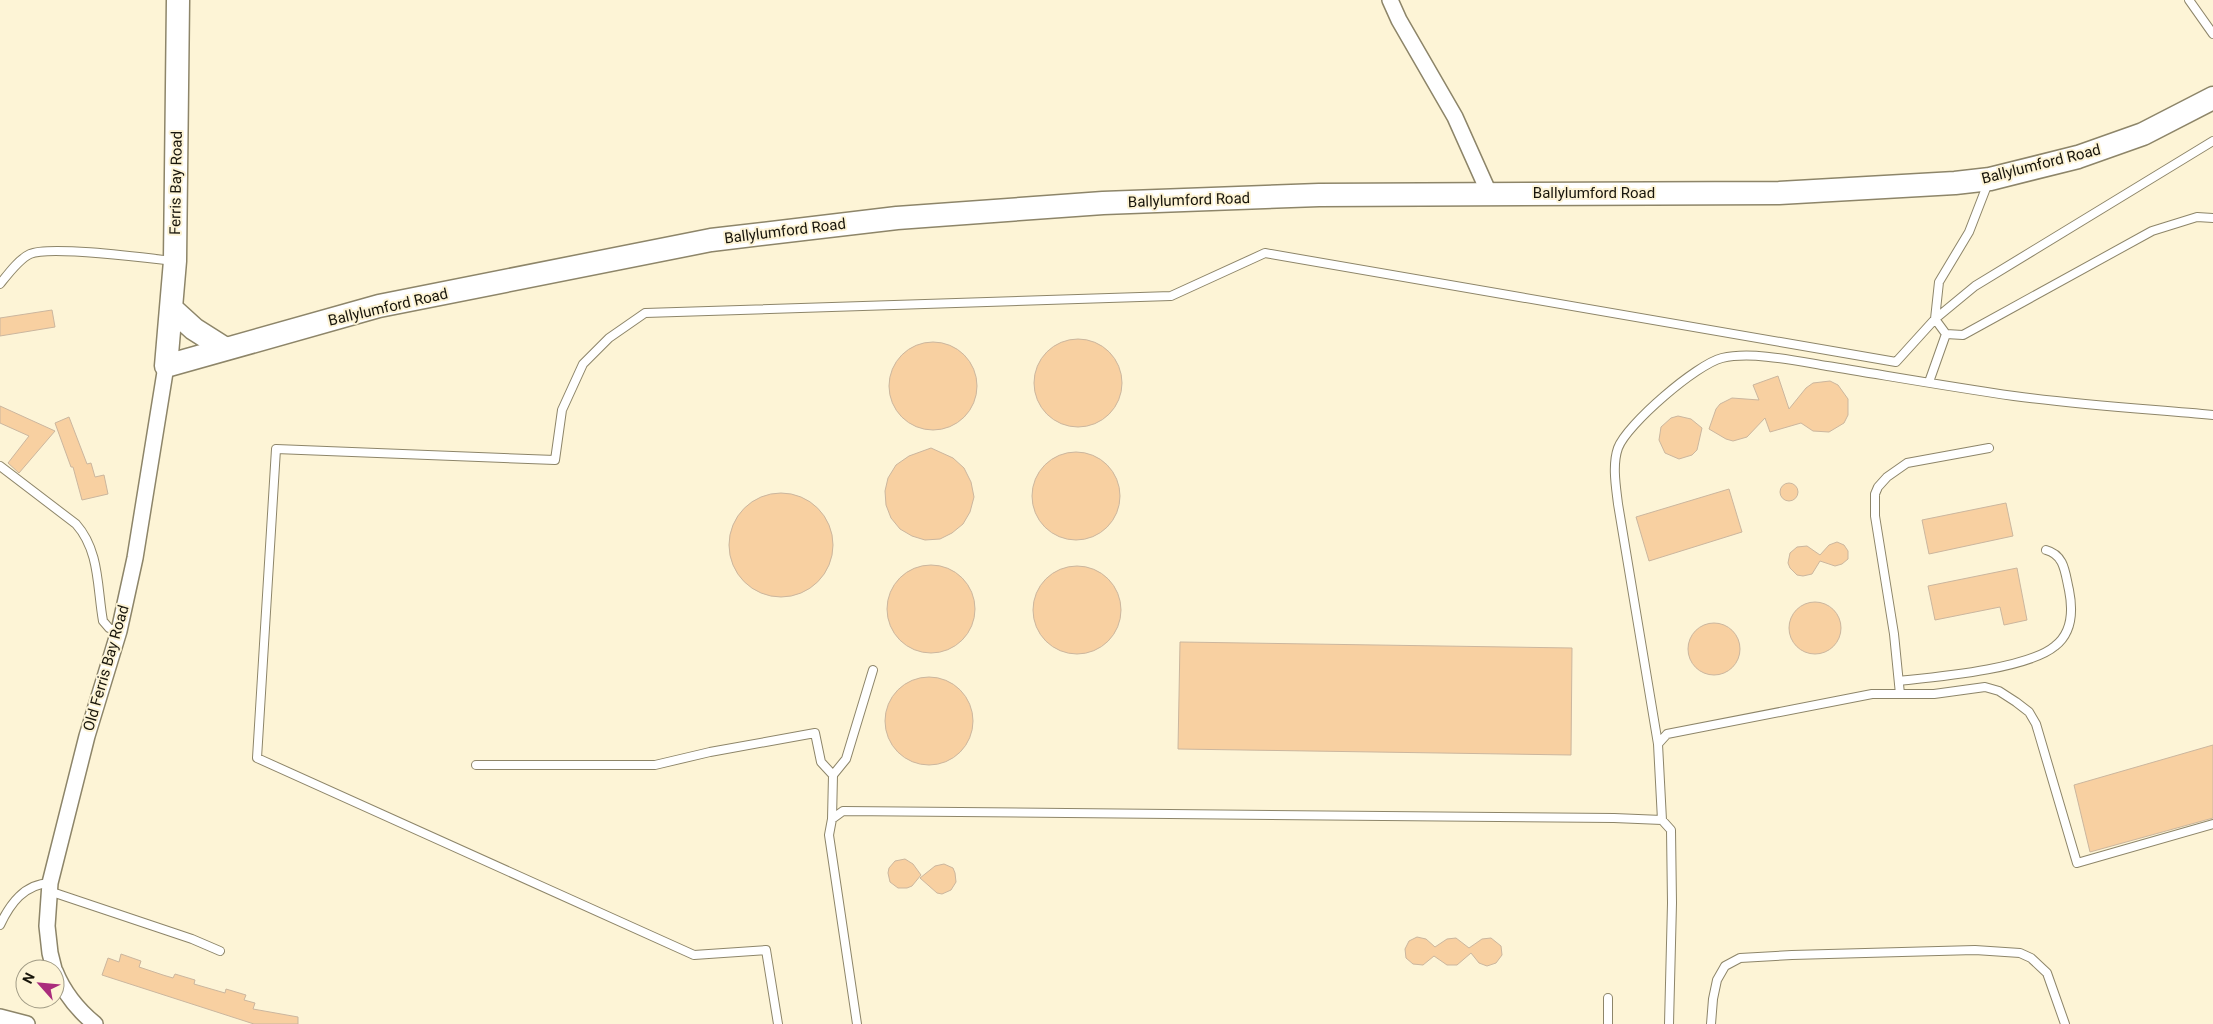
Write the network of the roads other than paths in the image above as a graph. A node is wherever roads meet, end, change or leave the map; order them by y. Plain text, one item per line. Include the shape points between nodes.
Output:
1 (178, 0) edge
2 (1390, 0) edge
3 (2189, 0) edge
4 (2213, 34) edge
5 (2213, 98) edge
6 (2213, 142) edge
7 (1990, 179) junction
8 (1490, 193) junction
9 (2213, 218) edge
10 (175, 261) junction
11 (0, 284) edge
12 (172, 309) junction
13 (1935, 319) junction
14 (1946, 334) junction
15 (224, 348) junction
16 (166, 366) junction
17 (1928, 382) junction
18 (2213, 415) edge
19 (1989, 448) dead end
20 (0, 466) edge
21 (2046, 550) dead end
22 (119, 631) junction
23 (873, 670) dead end
24 (1899, 682) junction
25 (1900, 694) junction
26 (1658, 744) junction
27 (476, 765) dead end
28 (833, 775) junction
29 (832, 819) junction
30 (1662, 820) junction
31 (2213, 824) edge
32 (49, 887) junction
33 (0, 925) edge
34 (220, 951) dead end
35 (53, 959) edge
36 (65, 990) edge
37 (1608, 998) dead end
38 (0, 1017) edge
39 (27, 1024) edge
40 (95, 1024) edge
41 (778, 1024) edge
42 (857, 1024) edge
43 (1608, 1024) edge
44 (1669, 1024) edge
45 (1711, 1024) edge
46 (2065, 1024) edge

1 - 10 main road, Ferris Bay Road
2 - 8 street via 1456,117
3 - 4 lane
5 - 7 main road, Ballylumford Road via 2143,134 2078,157
6 - 13 lane via 1975,286
7 - 8 main road, Ballylumford Road via 1779,193
7 - 13 lane via 1969,232 1939,282
8 - 15 main road, Ballylumford Road via 1103,203 942,214 807,228 711,240 379,306
9 - 14 lane via 2197,217 2152,231 1963,335
10 - 11 lane via 45,251 30,254
10 - 12 main road, Ferris Bay Road
12 - 15 main road via 194,330
12 - 16 main road, Ferris Bay Road
13 - 14 lane
13 - 41 lane via 1896,362 1266,253 1171,296 645,313 609,338 583,364 562,410 555,460 276,449 257,758 694,955 766,950
14 - 17 lane
15 - 16 main road, Ballylumford Road
16 - 22 street, Old Ferris Bay Road via 135,558
17 - 18 lane via 2015,396
17 - 26 lane via 1748,356 1723,358 1711,362 1680,383 1638,420 1626,436 1618,448 1615,478
19 - 24 lane via 1906,463 1887,477 1875,494 1875,516
20 - 22 lane via 87,536 94,557 103,621 109,628
21 - 24 lane via 2059,557 2064,566 2072,605 2067,633 2056,646 2019,662
22 - 32 street, Old Ferris Bay Road via 87,736
23 - 28 lane via 846,759
24 - 25 lane
25 - 26 lane via 1872,694 1667,734
25 - 31 lane via 1934,694 1986,687 2029,712 2036,724 2077,863
26 - 30 lane
27 - 28 lane via 655,765 815,733 821,762
28 - 29 lane
29 - 30 lane via 843,811
29 - 42 lane via 829,835
30 - 44 lane via 1671,830
32 - 33 lane via 30,888 17,897
32 - 34 lane
32 - 35 street, Old Ferris Bay Road via 48,938
36 - 40 street, Old Ferris Bay Road
37 - 43 lane
38 - 39 street
45 - 46 lane via 1717,980 1725,966 1740,958 1975,950 2020,953 2031,958 2047,972

